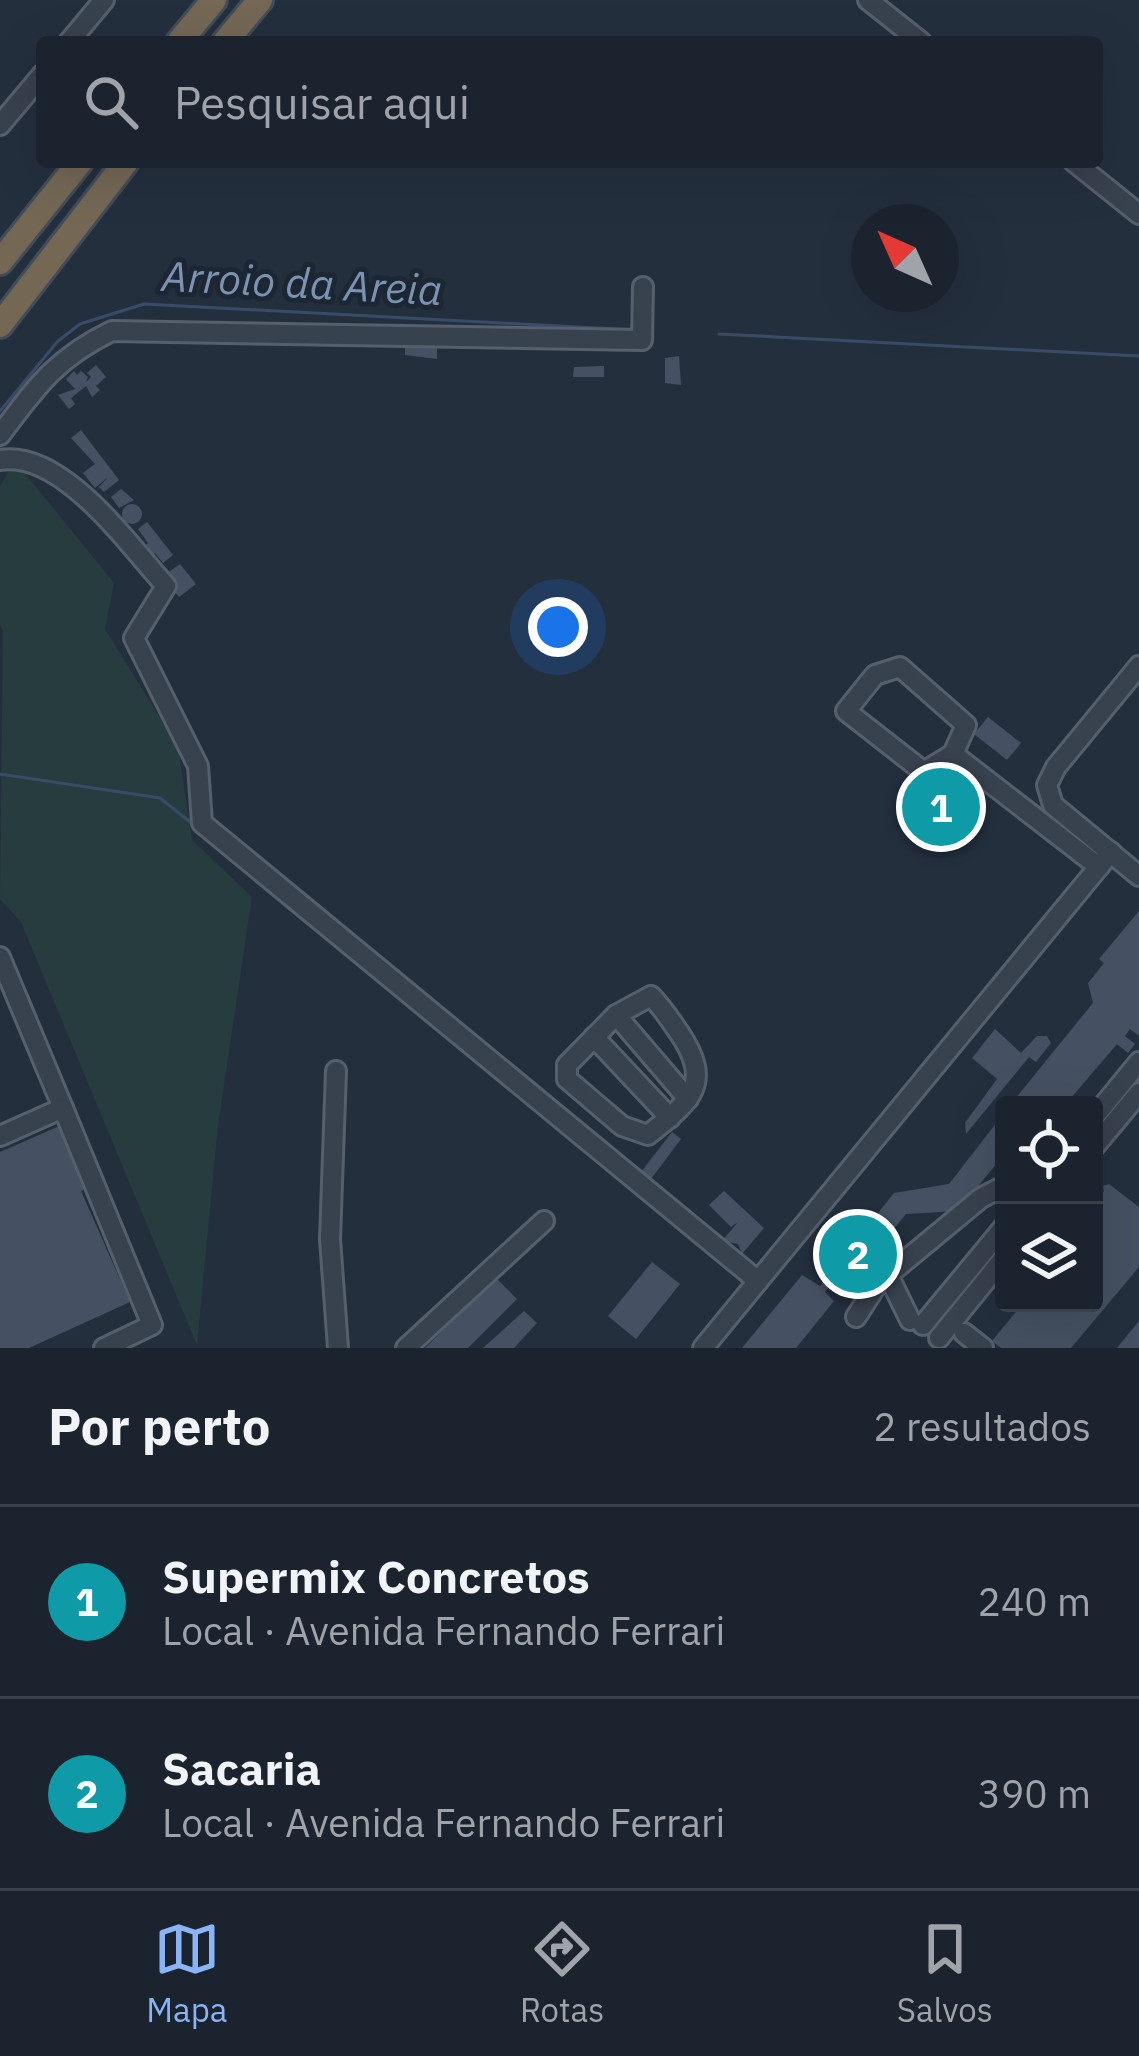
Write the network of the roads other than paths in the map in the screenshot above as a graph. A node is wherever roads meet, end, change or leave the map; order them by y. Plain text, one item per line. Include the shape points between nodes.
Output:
1 (104, 0) edge
2 (214, 0) edge
3 (260, 0) edge
4 (868, 0) edge
5 (74, 36) edge
6 (183, 36) edge
7 (230, 36) edge
8 (913, 36) edge
9 (36, 81) edge
10 (0, 125) edge
11 (75, 168) edge
12 (121, 168) edge
13 (1081, 168) edge
14 (1139, 214) edge
15 (0, 262) edge
16 (643, 287) dead end
17 (0, 325) edge
18 (0, 435) edge
19 (0, 460) edge
20 (1139, 666) edge
21 (953, 754) junction
22 (1105, 860) junction
23 (1135, 866) edge
24 (0, 957) edge
25 (616, 1015) junction
26 (594, 1036) junction
27 (1139, 1062) edge
28 (336, 1071) dead end
29 (1139, 1093) edge
30 (688, 1099) junction
31 (1103, 1106) edge
32 (63, 1108) junction
33 (670, 1118) junction
34 (0, 1136) edge
35 (1103, 1145) edge
36 (995, 1191) edge
37 (544, 1221) dead end
38 (995, 1237) edge
39 (995, 1266) edge
40 (888, 1275) junction
41 (758, 1281) junction
42 (856, 1317) dead end
43 (924, 1328) junction
44 (964, 1334) dead end
45 (104, 1348) edge
46 (338, 1348) edge
47 (406, 1348) edge
48 (703, 1348) edge
49 (982, 1348) edge

1 - 5 street
2 - 6 highway
3 - 7 highway
4 - 8 street
9 - 10 street
11 - 15 highway
12 - 17 highway
13 - 14 street
16 - 18 street via 643,340 112,331 73,350
19 - 41 street via 20,458 64,479 166,586 134,638 198,766 202,823
20 - 22 street via 1047,785 1053,805
21 - 21 street via 966,725 900,667 874,675 846,711 924,772
21 - 22 street
22 - 23 street
22 - 41 street
24 - 32 street
25 - 26 street
25 - 30 street
25 - 30 street via 641,999 656,1000 695,1057
26 - 33 street
26 - 33 street via 567,1065 567,1079 637,1134
27 - 31 street
28 - 46 street via 330,1239
29 - 35 street
30 - 33 street
32 - 34 street
32 - 45 street via 152,1325
36 - 40 street
37 - 47 street
38 - 43 street
39 - 43 street
40 - 42 street
40 - 43 street
41 - 48 street
44 - 49 street

